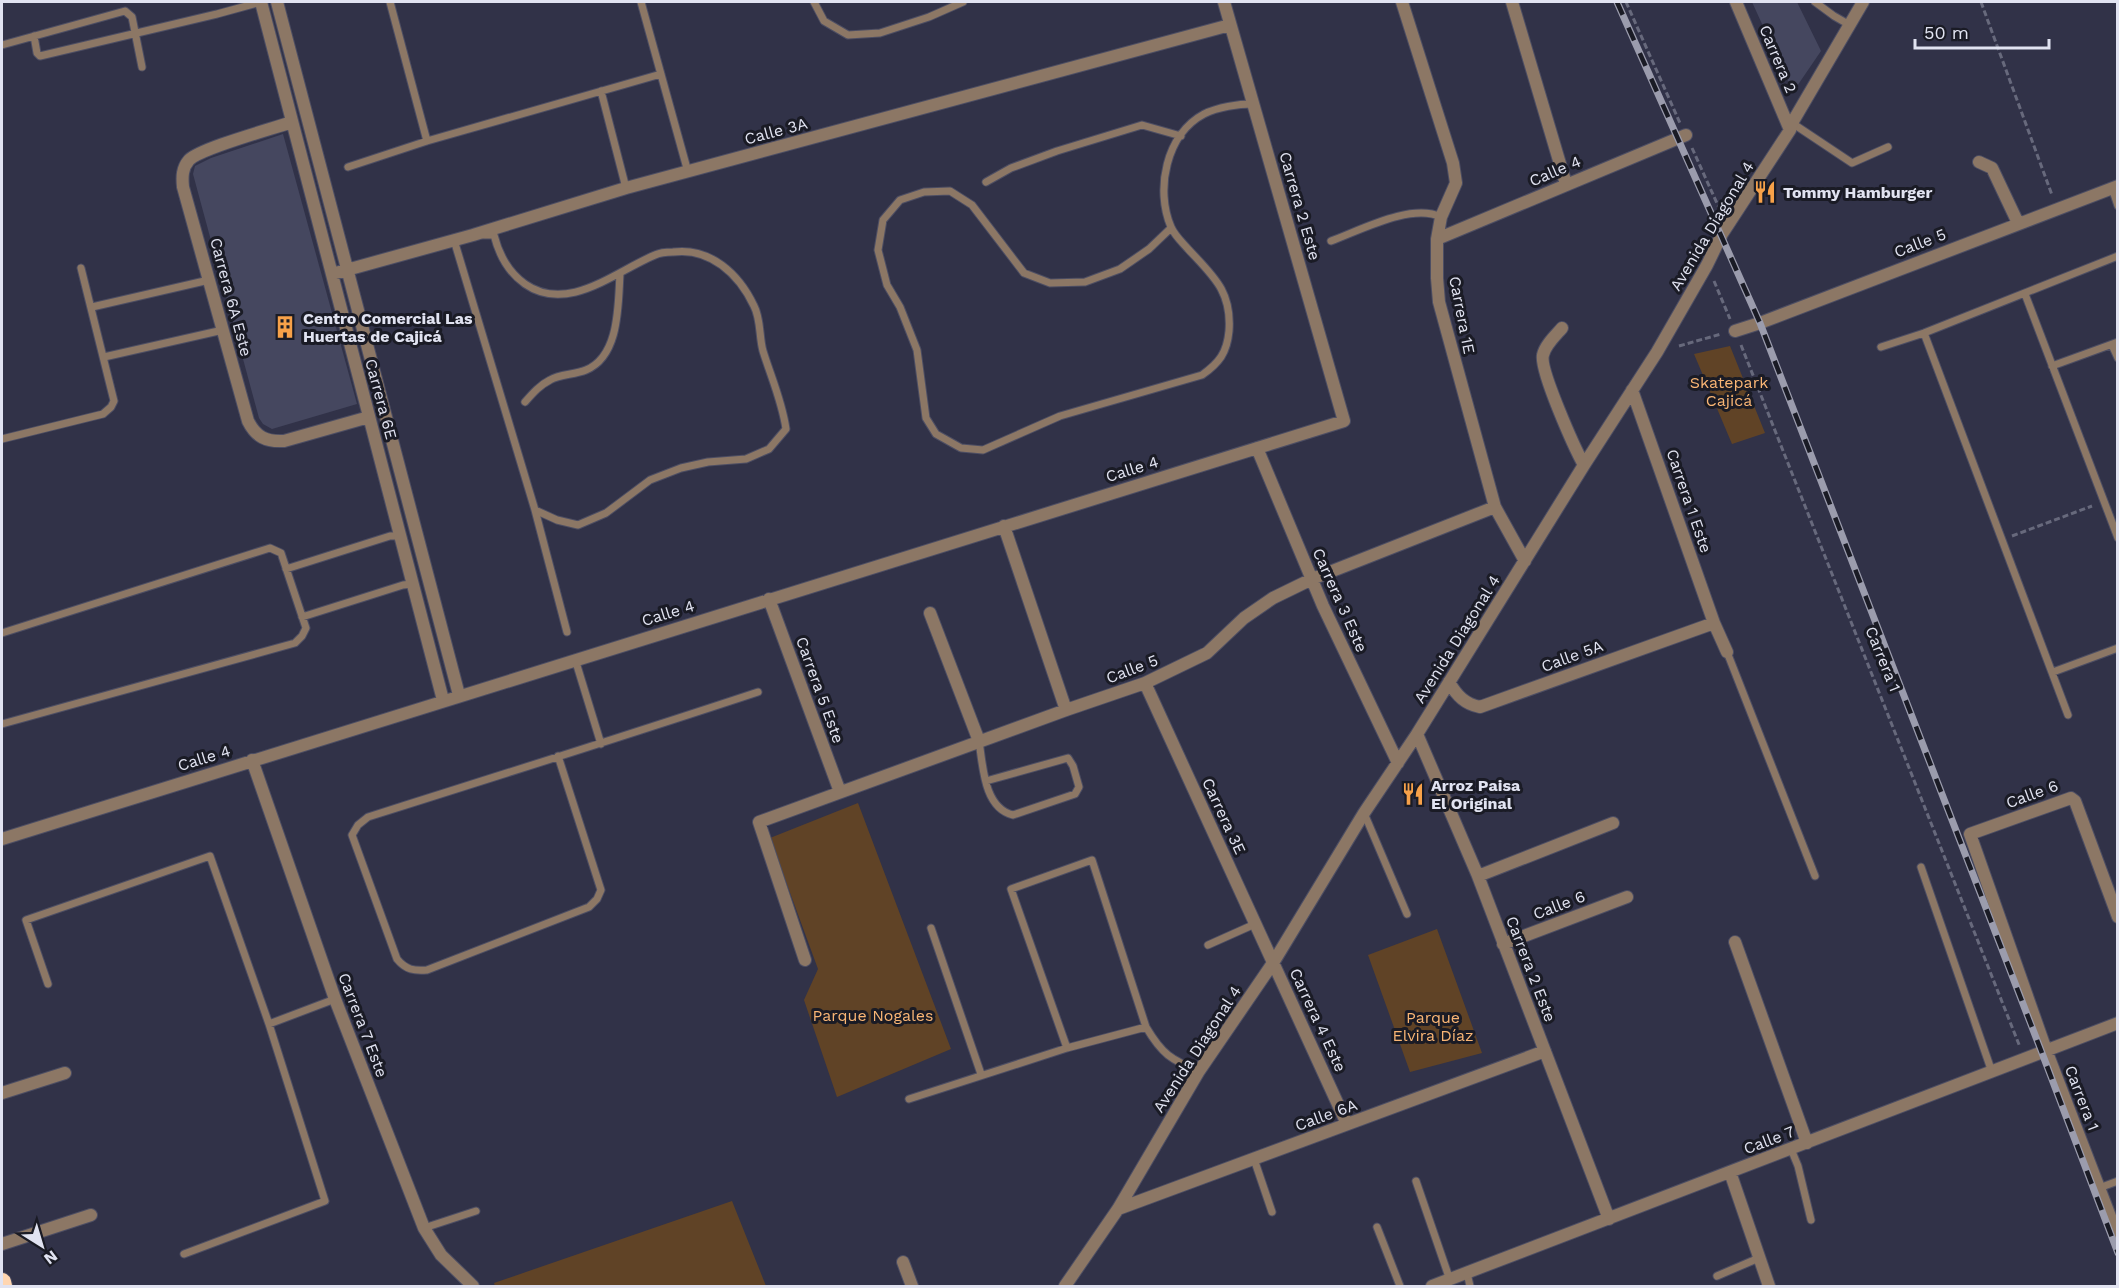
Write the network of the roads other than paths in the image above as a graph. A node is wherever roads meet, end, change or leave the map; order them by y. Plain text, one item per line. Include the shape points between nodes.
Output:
1 (261, 2) edge
2 (277, 2) edge
3 (390, 2) edge
4 (641, 2) edge
5 (814, 2) edge
6 (963, 2) edge
7 (1224, 2) edge
8 (1402, 2) edge
9 (1512, 2) edge
10 (1736, 2) edge
11 (1815, 2) edge
12 (1863, 2) edge
13 (1848, 24) junction
14 (1230, 25) junction
15 (135, 32) junction
16 (34, 36) junction
17 (2, 45) edge
18 (142, 67) dead end
19 (661, 74) junction
20 (601, 91) junction
21 (1253, 104) junction
22 (292, 122) junction
23 (1791, 127) junction
24 (1686, 135) road end
25 (1181, 136) junction
26 (427, 141) junction
27 (1888, 147) dead end
28 (1979, 162) dead end
29 (348, 166) dead end
30 (688, 172) junction
31 (986, 182) dead end
32 (1566, 184) junction
33 (2115, 187) edge
34 (626, 188) junction
35 (2118, 206) edge
36 (1441, 217) junction
37 (2018, 223) junction
38 (1172, 228) junction
39 (473, 235) junction
40 (1437, 239) junction
41 (454, 240) junction
42 (1331, 241) dead end
43 (2118, 256) edge
44 (81, 268) dead end
45 (347, 269) junction
46 (332, 274) junction
47 (620, 274) junction
48 (209, 280) junction
49 (2025, 294) junction
50 (92, 307) junction
51 (1562, 328) dead end
52 (223, 330) junction
53 (1735, 331) road end
54 (1924, 333) junction
55 (2115, 344) edge
56 (1881, 346) dead end
57 (104, 357) junction
58 (2118, 358) edge
59 (2052, 366) junction
60 (1632, 390) junction
61 (525, 402) dead end
62 (369, 417) junction
63 (1344, 420) joint
64 (2, 439) edge
65 (1257, 448) junction
66 (1584, 465) junction
67 (1495, 507) junction
68 (535, 510) junction
69 (1004, 526) junction
70 (400, 536) junction
71 (2118, 538) edge
72 (1525, 561) junction
73 (286, 569) junction
74 (1312, 579) junction
75 (412, 584) junction
76 (769, 599) junction
77 (930, 613) dead end
78 (302, 617) junction
79 (1714, 622) junction
80 (567, 632) dead end
81 (2, 633) edge
82 (2118, 648) edge
83 (1727, 652) joint
84 (575, 660) junction
85 (2053, 672) junction
86 (1449, 682) junction
87 (1145, 683) junction
88 (758, 692) dead end
89 (459, 695) junction
90 (442, 700) junction
91 (1066, 710) junction
92 (2068, 715) dead end
93 (2, 724) edge
94 (1417, 734) junction
95 (980, 741) junction
96 (601, 744) junction
97 (558, 756) junction
98 (252, 760) junction
99 (1398, 763) junction
100 (986, 781) junction
101 (840, 792) junction
102 (1364, 813) junction
103 (1613, 823) dead end
104 (1970, 834) joint
105 (2, 839) edge
106 (1921, 867) dead end
107 (1478, 876) junction
108 (1815, 876) dead end
109 (1627, 897) dead end
110 (1407, 914) dead end
111 (2118, 917) edge
112 (1255, 924) junction
113 (931, 928) dead end
114 (1735, 942) dead end
115 (1503, 944) junction
116 (1208, 945) dead end
117 (805, 960) dead end
118 (1273, 963) junction
119 (48, 984) dead end
120 (335, 999) junction
121 (2118, 1023) edge
122 (269, 1024) junction
123 (1146, 1028) junction
124 (1067, 1048) junction
125 (2046, 1050) junction
126 (1545, 1051) junction
127 (1199, 1071) junction
128 (65, 1072) dead end
129 (1992, 1072) junction
130 (981, 1074) junction
131 (2, 1093) edge
132 (909, 1099) dead end
133 (1347, 1124) junction
134 (1807, 1143) junction
135 (1791, 1149) junction
136 (1254, 1159) junction
137 (1730, 1172) junction
138 (1416, 1181) dead end
139 (2118, 1181) edge
140 (2100, 1188) junction
141 (1118, 1209) junction
142 (476, 1211) dead end
143 (1272, 1212) dead end
144 (91, 1215) dead end
145 (1609, 1219) junction
146 (1811, 1220) dead end
147 (1377, 1227) dead end
148 (424, 1228) junction
149 (2118, 1237) edge
150 (2, 1244) edge
151 (184, 1254) dead end
152 (1759, 1258) junction
153 (903, 1262) dead end
154 (1467, 1273) junction
155 (1717, 1276) dead end
156 (2, 1282) edge
157 (1452, 1283) edge
158 (3, 1287) edge
159 (472, 1287) edge
160 (912, 1287) edge
161 (1065, 1287) edge
162 (1400, 1287) edge
163 (1432, 1287) edge
164 (1470, 1287) edge
165 (1769, 1287) edge

1 - 15 lane
1 - 22 street, Carrera 6E
2 - 45 street, Carrera 6E
3 - 26 lane
4 - 19 lane
5 - 6 lane via 824,21 848,35 880,33
7 - 14 street, Carrera 2 Este
8 - 36 street, Carrera 1E via 1453,163 1456,183
9 - 32 street
10 - 23 street, Carrera 2
11 - 13 lane
12 - 13 street, Avenida Diagonal 4
13 - 23 street, Avenida Diagonal 4
14 - 21 street, Carrera 2 Este
14 - 30 street, Calle 3A
15 - 16 lane via 132,17 125,11
15 - 16 lane via 40,56
15 - 18 lane
16 - 17 lane
19 - 20 lane
19 - 30 lane
20 - 26 lane
20 - 34 lane
21 - 25 lane via 1204,114
21 - 63 street, Carrera 2 Este
22 - 46 street, Carrera 6E
22 - 48 street, Carrera 6A Este via 215,147 190,159 184,168 183,187
23 - 27 lane via 1852,163
23 - 60 street, Avenida Diagonal 4 via 1727,226
24 - 32 street, Calle 4
25 - 31 lane via 1142,125 1011,168
25 - 38 lane via 1176,141 1162,189
26 - 29 lane
28 - 37 street via 1992,168
30 - 34 street, Calle 3A
32 - 40 street, Calle 4
33 - 35 lane
33 - 37 street, Calle 5
34 - 39 street, Calle 3A
36 - 40 street, Carrera 1E
36 - 42 lane via 1433,213 1406,214
37 - 53 street, Calle 5
38 - 38 lane via 1225,294 1230,315 1228,340 1219,363 1202,375 1060,416 982,450 961,448 936,435 926,418 917,350 887,285 879,250 883,220 900,200 924,192 950,191 972,205 1024,273 1050,283 1085,282 1120,269
39 - 41 street, Calle 3A
39 - 47 lane via 494,235 505,264 534,291 554,296 576,292
40 - 67 street, Carrera 1E via 1439,302
41 - 45 street, Calle 3A
41 - 68 lane
43 - 49 lane
44 - 50 lane
45 - 46 street, Calle 3A
45 - 89 street, Carrera 6E
46 - 62 street, Carrera 6E
47 - 61 lane via 616,321 603,357 588,370 550,379
47 - 68 lane via 657,254 683,250 709,256 733,273 756,308 763,351 786,429 769,449 746,459 708,462 650,480 606,513 578,525
48 - 50 lane
48 - 52 street, Carrera 6A Este
49 - 54 lane
49 - 59 lane
50 - 57 lane
51 - 66 street via 1543,354 1550,386
52 - 57 lane
52 - 62 street, Carrera 6A Este via 248,421 261,438 284,441
54 - 56 lane
54 - 85 lane
55 - 58 lane
55 - 59 lane
57 - 64 lane via 114,401 103,414
59 - 71 lane
60 - 66 street, Avenida Diagonal 4
60 - 79 street, Carrera 1 Este
62 - 70 street, Carrera 6E
63 - 65 street, Calle 4
65 - 69 street, Calle 4
65 - 74 street, Carrera 3 Este
66 - 72 street, Avenida Diagonal 4
67 - 72 street, Carrera 1E
67 - 74 street, Calle 5
68 - 80 lane
69 - 76 street, Calle 4
69 - 91 street
70 - 73 lane
70 - 75 street, Carrera 6E
72 - 86 street, Avenida Diagonal 4
73 - 78 lane
73 - 81 lane via 281,554 270,548
74 - 87 street, Calle 5 via 1254,611 1207,652
74 - 99 street, Carrera 3 Este
75 - 78 lane
75 - 90 street, Carrera 6E
76 - 84 street, Calle 4
76 - 101 street, Carrera 5 Este
77 - 95 street
78 - 93 lane via 306,628 295,643
79 - 83 street, Carrera 1 Este
79 - 86 street, Calle 5A via 1480,707 1467,704
82 - 85 lane
83 - 108 lane
84 - 89 street, Calle 4
84 - 96 lane
85 - 92 lane
86 - 94 street, Avenida Diagonal 4
87 - 91 street, Calle 5
87 - 112 street, Carrera 3E
88 - 96 lane
89 - 90 street, Calle 4
90 - 98 street, Calle 4
91 - 95 street, Calle 5
94 - 99 street, Avenida Diagonal 4
94 - 107 street, Carrera 2 Este
95 - 100 lane
95 - 101 street, Calle 5
96 - 97 lane
97 - 97 lane via 368,817 358,825 352,835 397,959 404,967 427,970 589,907 597,899 601,890
98 - 105 street, Calle 4
98 - 120 street, Carrera 7 Este
99 - 102 street, Avenida Diagonal 4
100 - 100 lane via 1068,758 1079,787 1075,794 1013,815 1003,813 992,799
101 - 117 street, Calle 5 via 759,822
102 - 110 lane
102 - 118 street, Avenida Diagonal 4
103 - 107 street
104 - 111 street, Calle 6 via 2071,798
104 - 125 street, Carrera 1
106 - 129 lane
107 - 115 street, Carrera 2 Este
109 - 115 street, Calle 6
112 - 116 lane
112 - 118 street, Carrera 3E
113 - 130 lane
114 - 134 street
115 - 126 street, Carrera 2 Este
118 - 127 street, Avenida Diagonal 4
118 - 133 street, Carrera 4 Este
119 - 122 lane via 26,920 210,856
120 - 122 lane
120 - 148 street, Carrera 7 Este
121 - 125 street, Calle 7
122 - 151 lane via 326,1201
123 - 124 lane
123 - 124 lane via 1092,860 1011,889
123 - 127 lane via 1175,1061
124 - 130 lane
125 - 129 street, Calle 7
125 - 140 street, Carrera 1
126 - 133 street, Calle 6A
126 - 145 street, Carrera 2 Este
127 - 141 street, Avenida Diagonal 4
128 - 131 street
129 - 134 street, Calle 7
130 - 132 lane
133 - 136 street, Calle 6A
134 - 135 street, Calle 7
135 - 137 street, Calle 7
135 - 146 lane
136 - 141 street, Calle 6A
136 - 143 lane
137 - 145 street, Calle 7
137 - 152 street
138 - 157 lane
139 - 140 lane
140 - 149 street, Carrera 1
141 - 161 street, Avenida Diagonal 4
142 - 148 lane
144 - 150 street
145 - 154 street, Calle 7
147 - 162 lane
148 - 159 street, Carrera 7 Este via 441,1255
152 - 155 lane
152 - 165 street
153 - 160 street
154 - 157 street, Calle 7
154 - 164 lane
156 - 158 highway
157 - 163 street, Calle 7

